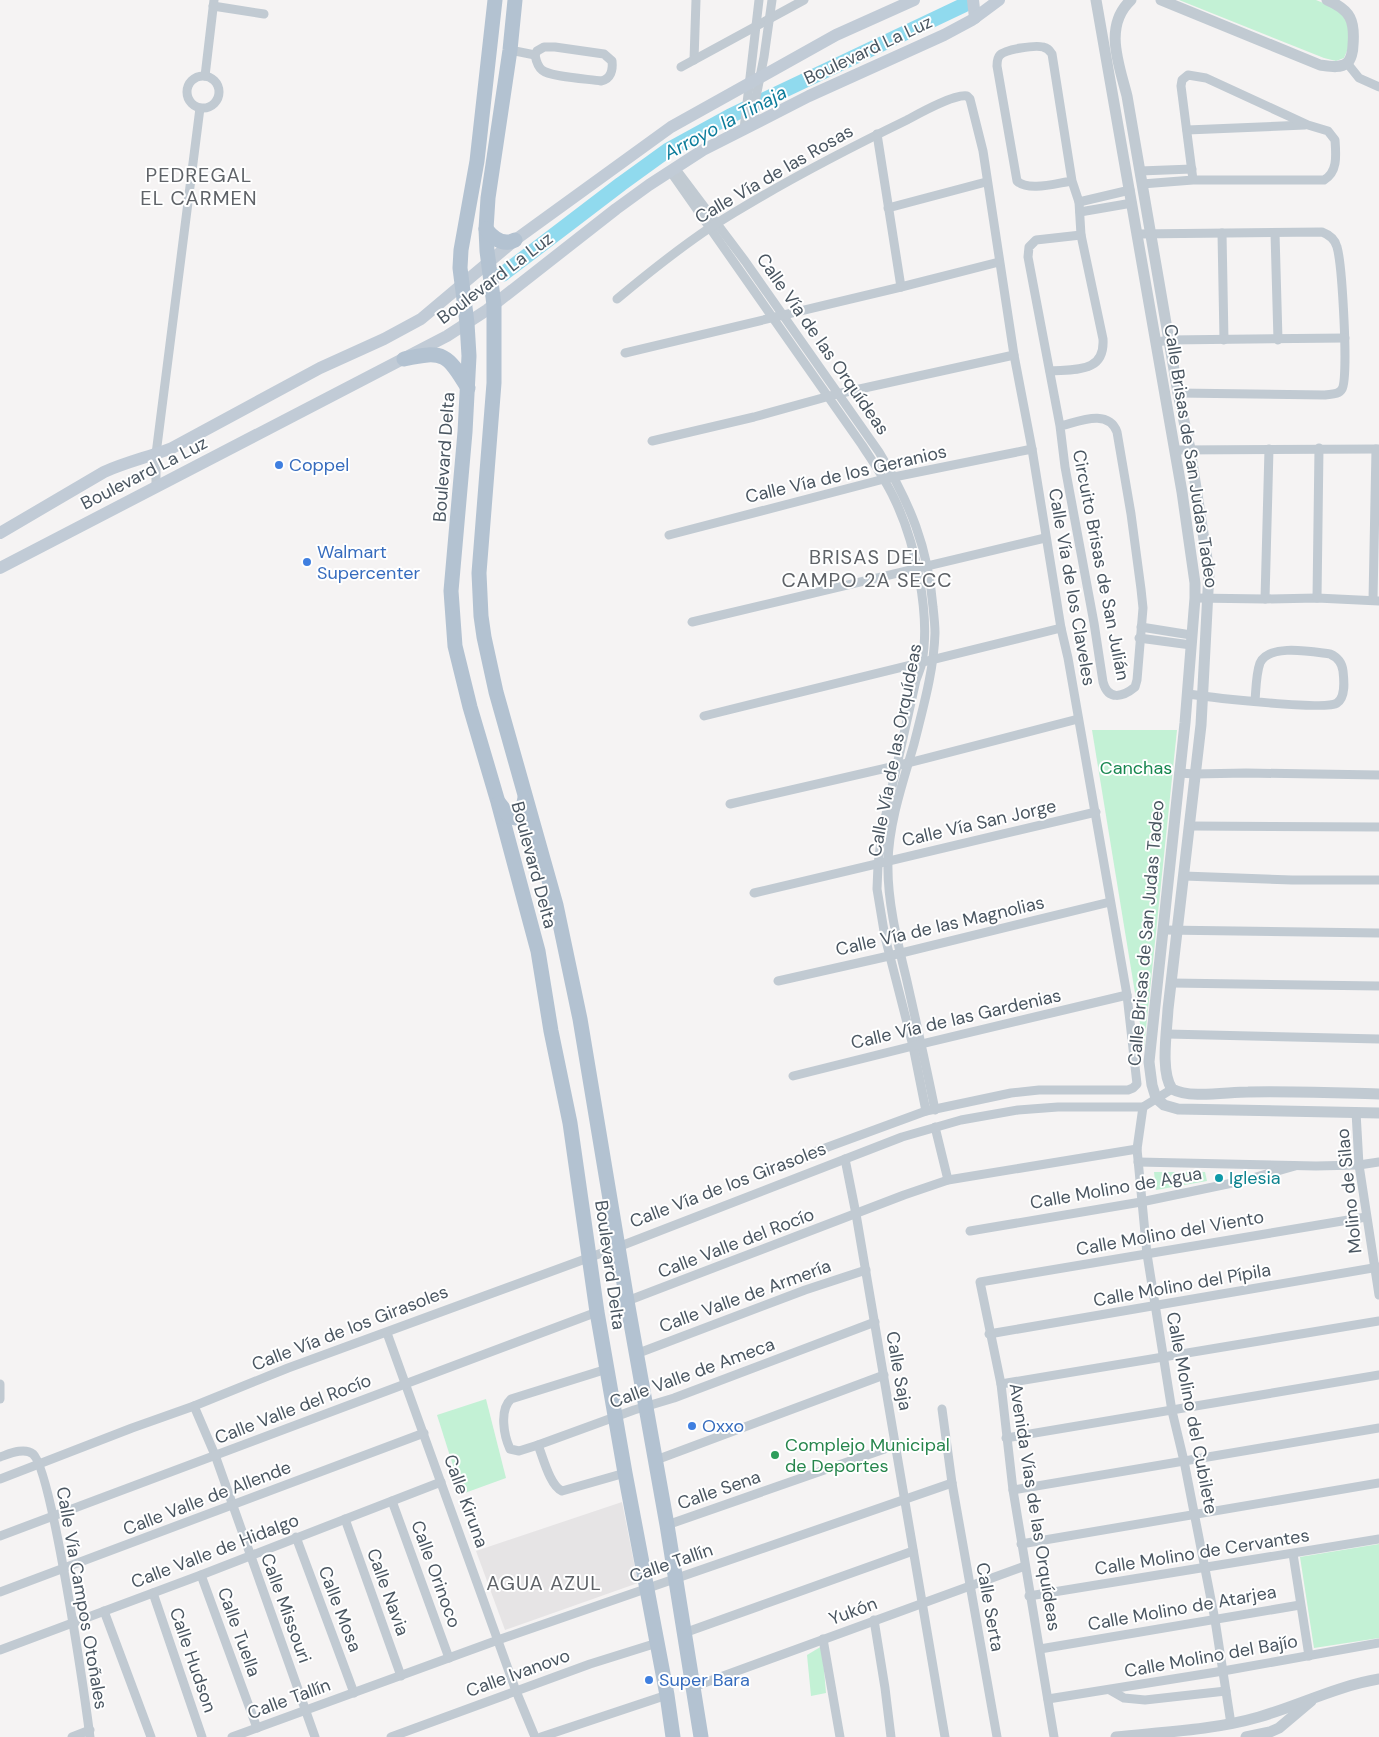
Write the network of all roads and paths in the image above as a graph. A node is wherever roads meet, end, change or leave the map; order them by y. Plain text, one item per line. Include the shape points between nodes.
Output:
1 (494, 0) edge
2 (515, 0) edge
3 (696, 0) edge
4 (759, 0) edge
5 (772, 0) edge
6 (804, 0) edge
7 (914, 0) edge
8 (973, 0) edge
9 (999, 0) edge
10 (1096, 0) edge
11 (1161, 0) edge
12 (1327, 0) edge
13 (214, 3) edge
14 (1127, 3) edge
15 (264, 14) dead end
16 (769, 18) junction
17 (975, 18) junction
18 (755, 26) junction
19 (491, 30) junction
20 (512, 32) junction
21 (510, 50) junction
22 (535, 55) junction
23 (694, 60) junction
24 (1347, 63) junction
25 (681, 67) dead end
26 (206, 76) junction
27 (755, 79) junction
28 (1379, 87) edge
29 (1112, 93) junction
30 (958, 96) joint
31 (1127, 96) junction
32 (200, 108) junction
33 (750, 120) junction
34 (1308, 125) junction
35 (1187, 130) junction
36 (877, 134) junction
37 (1192, 169) junction
38 (672, 170) junction
39 (1140, 171) junction
40 (1192, 180) junction
41 (1072, 181) junction
42 (986, 182) junction
43 (1142, 184) junction
44 (1130, 190) junction
45 (1079, 202) junction
46 (1132, 202) junction
47 (888, 208) junction
48 (1080, 212) junction
49 (714, 226) junction
50 (486, 229) junction
51 (1222, 233) junction
52 (1275, 233) junction
53 (1138, 234) junction
54 (1151, 234) junction
55 (1081, 235) junction
56 (515, 240) junction
57 (489, 262) junction
58 (999, 262) junction
59 (462, 283) junction
60 (901, 287) junction
61 (617, 299) dead end
62 (494, 304) junction
63 (782, 315) junction
64 (772, 318) junction
65 (467, 323) junction
66 (1345, 338) junction
67 (1170, 340) junction
68 (1224, 340) junction
69 (1278, 340) junction
70 (1157, 342) junction
71 (625, 353) dead end
72 (1014, 355) junction
73 (404, 359) junction
74 (1050, 371) junction
75 (468, 388) junction
76 (1178, 393) junction
77 (833, 395) junction
78 (1060, 426) junction
79 (652, 442) dead end
80 (1319, 448) junction
81 (1032, 449) junction
82 (1190, 449) junction
83 (1269, 449) junction
84 (1377, 449) edge
85 (1175, 450) junction
86 (156, 454) junction
87 (894, 477) junction
88 (884, 479) junction
89 (156, 486) junction
90 (0, 533) edge
91 (669, 535) dead end
92 (1045, 538) junction
93 (927, 566) junction
94 (0, 568) edge
95 (918, 568) junction
96 (1195, 598) junction
97 (1209, 598) junction
98 (1317, 598) junction
99 (1265, 600) junction
100 (1376, 601) edge
101 (692, 622) dead end
102 (1141, 626) junction
103 (1061, 628) junction
104 (1139, 638) junction
105 (1191, 640) junction
106 (933, 660) junction
107 (922, 662) junction
108 (1188, 694) junction
109 (1203, 696) junction
110 (1255, 701) junction
111 (704, 716) dead end
112 (1078, 719) junction
113 (1185, 723) junction
114 (1201, 725) junction
115 (908, 763) junction
116 (897, 765) junction
117 (1179, 773) junction
118 (1195, 774) junction
119 (1379, 775) edge
120 (525, 797) junction
121 (498, 802) junction
122 (730, 804) dead end
123 (1096, 812) junction
124 (1190, 826) junction
125 (1379, 827) edge
126 (539, 847) junction
127 (510, 849) junction
128 (888, 862) junction
129 (878, 865) junction
130 (1184, 876) junction
131 (1379, 880) edge
132 (754, 893) dead end
133 (1110, 902) junction
134 (1164, 930) junction
135 (1178, 931) junction
136 (1379, 933) edge
137 (900, 952) junction
138 (889, 956) junction
139 (778, 981) dead end
140 (1172, 983) junction
141 (1379, 986) edge
142 (1127, 995) junction
143 (1167, 1034) junction
144 (1379, 1039) edge
145 (917, 1045) junction
146 (793, 1076) dead end
147 (1172, 1090) junction
148 (1379, 1094) edge
149 (1156, 1098) junction
150 (1143, 1107) junction
151 (931, 1111) junction
152 (1356, 1112) junction
153 (1379, 1113) edge
154 (935, 1127) junction
155 (1137, 1149) junction
156 (817, 1151) dead end
157 (845, 1159) junction
158 (1138, 1162) junction
159 (1379, 1162) edge
160 (1295, 1166) junction
161 (1359, 1166) junction
162 (948, 1180) junction
163 (1141, 1202) junction
164 (856, 1214) junction
165 (1366, 1217) junction
166 (970, 1231) dead end
167 (618, 1247) junction
168 (1147, 1254) junction
169 (590, 1258) junction
170 (1377, 1268) edge
171 (866, 1270) junction
172 (980, 1282) joint
173 (1379, 1296) edge
174 (627, 1302) junction
175 (1156, 1306) junction
176 (597, 1312) junction
177 (1379, 1321) edge
178 (875, 1322) junction
179 (387, 1333) junction
180 (990, 1334) junction
181 (636, 1354) junction
182 (1162, 1357) junction
183 (607, 1369) junction
184 (884, 1375) junction
185 (1379, 1375) edge
186 (0, 1384) edge
187 (406, 1384) junction
188 (1000, 1384) junction
189 (0, 1399) edge
190 (194, 1406) junction
191 (646, 1407) junction
192 (942, 1409) dead end
193 (1172, 1411) junction
194 (616, 1418) junction
195 (1379, 1428) edge
196 (424, 1433) junction
197 (1006, 1438) junction
198 (538, 1445) junction
199 (896, 1445) junction
200 (215, 1456) junction
201 (0, 1457) edge
202 (656, 1460) junction
203 (1184, 1461) junction
204 (40, 1465) junction
205 (625, 1473) junction
206 (0, 1479) edge
207 (441, 1482) junction
208 (952, 1483) junction
209 (1379, 1483) edge
210 (1013, 1490) junction
211 (904, 1499) junction
212 (392, 1501) junction
213 (233, 1506) junction
214 (1195, 1514) junction
215 (53, 1516) junction
216 (345, 1519) junction
217 (667, 1525) junction
218 (0, 1536) edge
219 (296, 1537) junction
220 (1379, 1539) edge
221 (1021, 1544) junction
222 (913, 1551) junction
223 (1293, 1554) junction
224 (250, 1556) junction
225 (1025, 1566) junction
226 (1205, 1567) junction
227 (63, 1569) junction
228 (200, 1575) junction
229 (674, 1578) junction
230 (970, 1586) junction
231 (646, 1588) junction
232 (0, 1592) edge
233 (153, 1593) junction
234 (1029, 1596) junction
235 (922, 1603) junction
236 (1300, 1605) junction
237 (104, 1611) junction
238 (874, 1620) junction
239 (1215, 1620) junction
240 (72, 1622) junction
241 (684, 1633) junction
242 (823, 1639) junction
243 (498, 1640) junction
244 (657, 1643) junction
245 (1379, 1643) edge
246 (1040, 1649) junction
247 (0, 1650) edge
248 (1309, 1656) junction
249 (449, 1658) junction
250 (1222, 1671) junction
251 (401, 1676) junction
252 (1379, 1679) edge
253 (693, 1687) junction
254 (1110, 1690) junction
255 (516, 1691) junction
256 (1226, 1691) junction
257 (354, 1693) junction
258 (667, 1695) junction
259 (1318, 1695) junction
260 (1048, 1699) junction
261 (305, 1711) junction
262 (1231, 1724) junction
263 (257, 1728) junction
264 (90, 1734) edge
265 (1271, 1735) edge
266 (72, 1737) edge
267 (151, 1737) edge
268 (202, 1737) edge
269 (232, 1737) edge
270 (315, 1737) edge
271 (391, 1737) edge
272 (535, 1737) edge
273 (541, 1737) edge
274 (673, 1737) edge
275 (701, 1737) edge
276 (840, 1737) edge
277 (891, 1737) edge
278 (945, 1737) edge
279 (997, 1737) edge
280 (1054, 1737) edge
281 (1116, 1737) edge
282 (1246, 1737) edge

1 - 19 main road, Boulevard Delta
2 - 20 main road, Boulevard Delta
3 - 23 street
4 - 18 street
5 - 16 street
6 - 16 street
7 - 27 main road, Boulevard La Luz via 836,35
8 - 17 main road
9 - 17 main road, Boulevard La Luz
10 - 29 street, Calle Brisas de San Judas Tadeo
11 - 24 street via 1320,65 1339,67
12 - 24 street via 1352,19 1353,50
13 - 15 street
13 - 26 street
14 - 31 street, Calle Brisas de San Judas Tadeo via 1119,14 1114,35
16 - 18 street
16 - 27 street
17 - 33 main road, Boulevard La Luz via 944,35
18 - 23 street
18 - 27 street
19 - 20 main road
19 - 59 main road, Boulevard Delta via 477,161 461,250
20 - 21 main road, Boulevard Delta
21 - 22 street
21 - 50 main road, Boulevard Delta
22 - 22 street via 539,67 553,74 601,81 608,78 612,68 612,61 604,54 550,47 541,48
23 - 25 street
24 - 28 street via 1359,78
26 - 32 street via 217,84 218,98 207,108
26 - 32 street via 192,80 186,92 188,100
27 - 33 street
27 - 56 main road, Boulevard La Luz via 671,127
29 - 31 street
29 - 44 street, Calle Brisas de San Judas Tadeo
30 - 36 street, Calle Vía de las Rosas
30 - 42 street, Calle Vía de los Claveles via 968,96 972,104 983,151
31 - 39 street, Calle Brisas de San Judas Tadeo
32 - 86 street
33 - 38 main road, Boulevard La Luz
34 - 35 street
34 - 35 street via 1206,78 1188,75 1182,80
34 - 40 street via 1328,131 1335,140 1334,169 1324,180
35 - 37 street
36 - 47 street
36 - 49 street, Calle Vía de las Rosas
37 - 39 street
37 - 40 street
38 - 49 street, Calle Vía de las Orquídeas
38 - 62 main road, Boulevard La Luz via 574,240
39 - 43 street, Calle Brisas de San Judas Tadeo
40 - 43 street
41 - 41 street via 1052,54 1048,48 1040,46 1002,53 997,66 1017,181 1024,186
41 - 45 street
42 - 47 street
42 - 58 street, Calle Vía de los Claveles
43 - 54 street, Calle Brisas de San Judas Tadeo
44 - 45 street
44 - 46 street, Calle Brisas de San Judas Tadeo
45 - 48 street
46 - 48 street
46 - 53 street, Calle Brisas de San Judas Tadeo
47 - 60 street
48 - 55 street
49 - 61 street, Calle Vía de las Rosas
49 - 63 street, Calle Vía de las Orquídeas
49 - 64 street, Calle Vía de las Orquídeas
50 - 56 main road via 501,241
50 - 57 main road, Boulevard Delta
51 - 52 street
51 - 54 street
51 - 68 street
52 - 66 street via 1322,232 1333,238 1338,248
52 - 69 street
53 - 54 street
53 - 70 street, Calle Brisas de San Judas Tadeo
54 - 67 street, Calle Brisas de San Judas Tadeo
55 - 74 street via 1103,338 1103,353 1092,365
55 - 74 street, Circuito Brisas de San Julián via 1036,240 1028,251
56 - 57 main road, Boulevard La Luz
57 - 59 main road, Boulevard La Luz
57 - 62 main road, Boulevard Delta
58 - 60 street
58 - 72 street, Calle Vía de los Claveles
59 - 65 main road, Boulevard Delta
59 - 86 main road, Boulevard La Luz via 436,307 405,328 320,368 194,437
60 - 63 street
62 - 65 main road, Boulevard La Luz
62 - 120 main road, Boulevard Delta via 493,412 479,595 496,692
63 - 64 street
63 - 77 street, Calle Vía de las Orquídeas
64 - 71 street
64 - 77 street, Calle Vía de las Orquídeas
65 - 73 main road, Boulevard La Luz
65 - 75 main road, Boulevard Delta
66 - 69 street
66 - 76 street via 1345,382 1336,394
67 - 68 street
67 - 70 street
67 - 76 street, Calle Brisas de San Judas Tadeo
68 - 69 street
70 - 85 street, Calle Brisas de San Judas Tadeo
72 - 77 street
72 - 81 street, Calle Vía de los Claveles
73 - 75 main road via 433,353 443,357 458,371
73 - 89 main road, Boulevard La Luz
74 - 78 street, Circuito Brisas de San Julián
75 - 121 main road, Boulevard Delta via 452,610 461,673
76 - 82 street, Calle Brisas de San Judas Tadeo
77 - 79 street
77 - 87 street, Calle Vía de las Orquídeas
77 - 88 street, Calle Vía de las Orquídeas
78 - 102 street, Circuito Brisas de San Julián via 1102,418 1115,427 1140,576
78 - 104 street, Circuito Brisas de San Julián via 1103,682 1109,693 1124,695 1135,686
80 - 83 street
80 - 84 street
80 - 98 street
81 - 87 street, Calle Vía de los Geranios
81 - 92 street, Calle Vía de los Claveles
82 - 83 street
82 - 85 street
82 - 97 street, Calle Brisas de San Judas Tadeo via 1208,565
83 - 99 street
84 - 100 street
85 - 96 street, Calle Brisas de San Judas Tadeo
86 - 89 street
86 - 90 main road, Boulevard La Luz via 104,472
87 - 88 street, Calle Vía de los Geranios
87 - 93 street, Calle Vía de las Orquídeas via 911,512
88 - 91 street, Calle Vía de los Geranios
88 - 95 street, Calle Vía de las Orquídeas via 901,515
89 - 94 main road, Boulevard La Luz
92 - 93 street
92 - 103 street, Calle Vía de los Claveles
93 - 95 street
93 - 106 street, Calle Vía de las Orquídeas via 935,632
95 - 101 street
95 - 107 street, Calle Vía de las Orquídeas via 923,613
96 - 97 street
96 - 105 street, Calle Brisas de San Judas Tadeo
97 - 99 street
97 - 109 street, Calle Brisas de San Judas Tadeo
98 - 99 street
98 - 100 street
102 - 104 street, Circuito Brisas de San Julián
102 - 105 street, Circuito Brisas de San Julián
103 - 106 street
103 - 112 street, Calle Vía de los Claveles
104 - 105 street, Circuito Brisas de San Julián
105 - 108 street, Calle Brisas de San Judas Tadeo
106 - 107 street
106 - 115 street, Calle Vía de las Orquídeas
107 - 111 street
107 - 116 street, Calle Vía de las Orquídeas
108 - 109 street
108 - 113 street, Calle Brisas de San Judas Tadeo
109 - 110 street
109 - 114 street, Calle Brisas de San Judas Tadeo
110 - 110 street via 1333,705 1343,692 1343,668 1330,654 1269,653 1260,663
112 - 115 street
112 - 123 street, Calle Vía de los Claveles
113 - 114 street
113 - 117 street, Calle Brisas de San Judas Tadeo
114 - 118 street, Calle Brisas de San Judas Tadeo
115 - 116 street
115 - 128 street, Calle Vía de las Orquídeas
116 - 122 street
116 - 129 street, Calle Vía de las Orquídeas
117 - 118 street
117 - 134 street, Calle Brisas de San Judas Tadeo
118 - 119 street
118 - 124 street, Calle Brisas de San Judas Tadeo
120 - 121 main road via 522,812 515,818 509,816
120 - 126 main road, Boulevard Delta
121 - 127 main road, Boulevard Delta
123 - 128 street, Calle Vía San Jorge
123 - 133 street, Calle Vía de los Claveles
124 - 125 street
124 - 130 street, Calle Brisas de San Judas Tadeo
126 - 127 main road via 526,836
126 - 167 main road, Boulevard Delta via 556,906 580,1019
127 - 169 main road, Boulevard Delta via 538,951 570,1123
128 - 129 street, Calle Vía San Jorge
128 - 137 street, Calle Vía de las Orquídeas
129 - 132 street, Calle Vía San Jorge
129 - 138 street, Calle Vía de las Orquídeas via 878,889
130 - 131 street
130 - 135 street, Calle Brisas de San Judas Tadeo
133 - 137 street, Calle Vía de las Magnolias
133 - 142 street, Calle Vía de los Claveles
134 - 135 street
134 - 149 street, Calle Brisas de San Judas Tadeo via 1149,1062
135 - 136 street
135 - 140 street, Calle Brisas de San Judas Tadeo
137 - 138 street, Calle Vía de las Magnolias
137 - 145 street, Calle Vía de las Orquídeas
138 - 139 street, Calle Vía de las Magnolias
138 - 145 street, Calle Vía de las Orquídeas
140 - 141 street
140 - 143 street, Calle Brisas de San Judas Tadeo
142 - 145 street, Calle Vía de las Gardenias
142 - 151 street, Calle Vía de los Claveles via 1138,1080 1136,1086 1128,1090 1024,1091
143 - 144 street
143 - 147 street, Calle Brisas de San Judas Tadeo via 1166,1073
145 - 146 street, Calle Vía de las Gardenias
145 - 151 street, Calle Vía de las Orquídeas
147 - 148 street via 1192,1094
147 - 149 street
149 - 150 street
149 - 152 street via 1164,1106 1178,1109
150 - 154 street, Calle Vía de los Girasoles via 1018,1110
150 - 155 street, Calle Molino del Cubilete
151 - 156 street
152 - 153 street
152 - 161 street, Molino de Silao
154 - 157 street, Calle Vía de los Girasoles
154 - 162 street
155 - 158 street, Calle Molino del Cubilete
155 - 162 street, Calle Valle del Rocío
157 - 164 street, Calle Saja
157 - 167 street, Calle Vía de los Girasoles
158 - 160 street, Calle Molino de Agua
158 - 163 street, Calle Molino del Cubilete
159 - 161 street, Calle Molino de Agua
160 - 161 street, Calle Molino de Agua
160 - 163 street, Calle Molino de Agua via 1242,1182
161 - 165 street, Molino de Silao
162 - 164 street, Calle Valle del Rocío
163 - 166 street, Calle Molino de Agua
163 - 168 street, Calle Molino del Cubilete
164 - 171 street, Calle Saja
164 - 174 street, Calle Valle del Rocío
165 - 168 street, Calle Molino del Viento
165 - 170 street, Molino de Silao
167 - 169 street, Calle Vía de los Girasoles
167 - 174 main road, Boulevard Delta
168 - 172 street, Calle Molino del Viento
168 - 175 street, Calle Molino del Cubilete
169 - 176 main road, Boulevard Delta
169 - 179 street, Calle Vía de los Girasoles
170 - 173 street, Molino de Silao
170 - 175 street, Calle Molino del Pípila
171 - 178 street, Calle Saja
171 - 181 street, Calle Valle de Armería
172 - 180 street, Avenida Vías de las Orquídeas
174 - 181 main road, Boulevard Delta
175 - 180 street, Calle Molino del Pípila
175 - 182 street, Calle Molino del Cubilete
176 - 183 main road, Boulevard Delta
176 - 187 street, Calle Valle del Rocío
177 - 182 street
178 - 184 street, Calle Saja
178 - 191 street, Calle Valle de Ameca
179 - 187 street, Calle Kiruna
179 - 190 street, Calle Vía de los Girasoles
180 - 188 street, Avenida Vías de las Orquídeas
181 - 191 main road, Boulevard Delta
182 - 188 street
182 - 193 street, Calle Molino del Cubilete
183 - 194 main road, Boulevard Delta
183 - 198 street, Calle Valle de Ameca via 511,1399 505,1406 505,1428 510,1449 519,1451
184 - 199 street, Calle Saja
184 - 202 street
185 - 193 street
186 - 189 street
187 - 196 street, Calle Kiruna
187 - 200 street, Calle Valle del Rocío
188 - 197 street, Avenida Vías de las Orquídeas
190 - 200 street, Calle Missouri
190 - 204 street, Calle Vía de los Girasoles
191 - 194 street, Calle Valle de Ameca
191 - 202 main road, Boulevard Delta
192 - 208 street, Calle Serta
193 - 197 street
193 - 203 street, Calle Molino del Cubilete
194 - 198 street, Calle Valle de Ameca
194 - 205 main road, Boulevard Delta
195 - 203 street
196 - 207 street, Calle Kiruna
196 - 213 street, Calle Valle de Allende
197 - 210 street, Avenida Vías de las Orquídeas
198 - 205 street via 555,1487 562,1491
199 - 211 street, Calle Saja
199 - 217 street, Calle Sena
200 - 213 street, Calle Missouri
200 - 215 street, Calle Valle del Rocío
201 - 204 street via 28,1451
202 - 217 main road, Boulevard Delta
203 - 210 street
203 - 214 street, Calle Molino del Cubilete
204 - 206 street, Calle Vía de los Girasoles
204 - 215 street, Calle Vía Campos Otoñales
205 - 231 main road, Boulevard Delta
207 - 212 street, Calle Valle de Hidalgo
207 - 243 street, Calle Kiruna
208 - 211 street, Calle Tallín
208 - 230 street, Calle Serta
209 - 214 street
210 - 221 street, Avenida Vías de las Orquídeas
211 - 222 street, Calle Saja
211 - 229 street, Calle Tallín
212 - 216 street, Calle Valle de Hidalgo
212 - 249 street, Calle Orinoco
213 - 224 street, Calle Missouri
213 - 227 street, Calle Valle de Allende
214 - 221 street
214 - 226 street, Calle Molino del Cubilete
215 - 218 street, Calle Valle del Rocío
215 - 227 street, Calle Vía Campos Otoñales
216 - 219 street, Calle Valle de Hidalgo
216 - 251 street, Calle Navia
217 - 229 main road, Boulevard Delta
219 - 224 street, Calle Valle de Hidalgo
219 - 257 street, Calle Mosa
220 - 223 street, Calle Molino de Cervantes
221 - 225 street, Avenida Vías de las Orquídeas
222 - 235 street, Calle Saja
222 - 241 street
223 - 226 street, Calle Molino de Cervantes
223 - 236 street
224 - 228 street, Calle Valle de Hidalgo
224 - 261 street, Calle Missouri
225 - 230 street, Yukón
225 - 234 street, Avenida Vías de las Orquídeas
226 - 234 street, Calle Molino de Cervantes
226 - 239 street, Calle Molino del Cubilete
227 - 232 street, Calle Valle de Allende
227 - 240 street, Calle Vía Campos Otoñales
228 - 233 street, Calle Valle de Hidalgo
228 - 263 street, Calle Tuella
229 - 231 street, Calle Tallín
229 - 241 main road, Boulevard Delta
230 - 235 street, Yukón
230 - 279 street, Calle Serta
231 - 243 street, Calle Tallín
231 - 244 main road, Boulevard Delta
233 - 237 street, Calle Valle de Hidalgo
233 - 268 street, Calle Hudson
234 - 246 street, Avenida Vías de las Orquídeas
235 - 238 street, Yukón
235 - 278 street, Calle Saja
236 - 239 street, Calle Molino de Atarjea
236 - 248 street
237 - 240 street, Calle Valle de Hidalgo
237 - 267 street
238 - 242 street, Yukón
238 - 277 street
239 - 246 street, Calle Molino de Atarjea
239 - 250 street, Calle Molino del Cubilete
240 - 247 street, Calle Valle de Hidalgo
240 - 264 street, Calle Vía Campos Otoñales
241 - 253 main road, Boulevard Delta
242 - 253 street, Yukón
242 - 276 street
243 - 249 street, Calle Tallín
243 - 255 street, Calle Kiruna
244 - 255 street, Calle Ivanovo
244 - 258 main road, Boulevard Delta
245 - 248 street, Calle Molino del Bajío
246 - 260 street, Avenida Vías de las Orquídeas
248 - 250 street, Calle Molino del Bajío
249 - 251 street, Calle Tallín
250 - 254 street, Calle Molino del Bajío
250 - 256 street, Calle Molino del Cubilete
251 - 257 street, Calle Tallín
252 - 259 street
253 - 275 main road, Boulevard Delta
254 - 256 street via 1124,1698 1144,1700
254 - 260 street, Calle Molino del Bajío
255 - 271 street, Calle Ivanovo
255 - 272 street, Calle Kiruna
256 - 262 street, Calle Molino del Cubilete
257 - 261 street, Calle Tallín
258 - 273 street
258 - 274 main road, Boulevard Delta
259 - 262 street via 1279,1711
259 - 265 street
260 - 280 street, Avenida Vías de las Orquídeas
261 - 263 street, Calle Tallín
261 - 270 street, Calle Missouri
262 - 281 street
263 - 269 street, Calle Tallín
264 - 266 street
265 - 282 street

